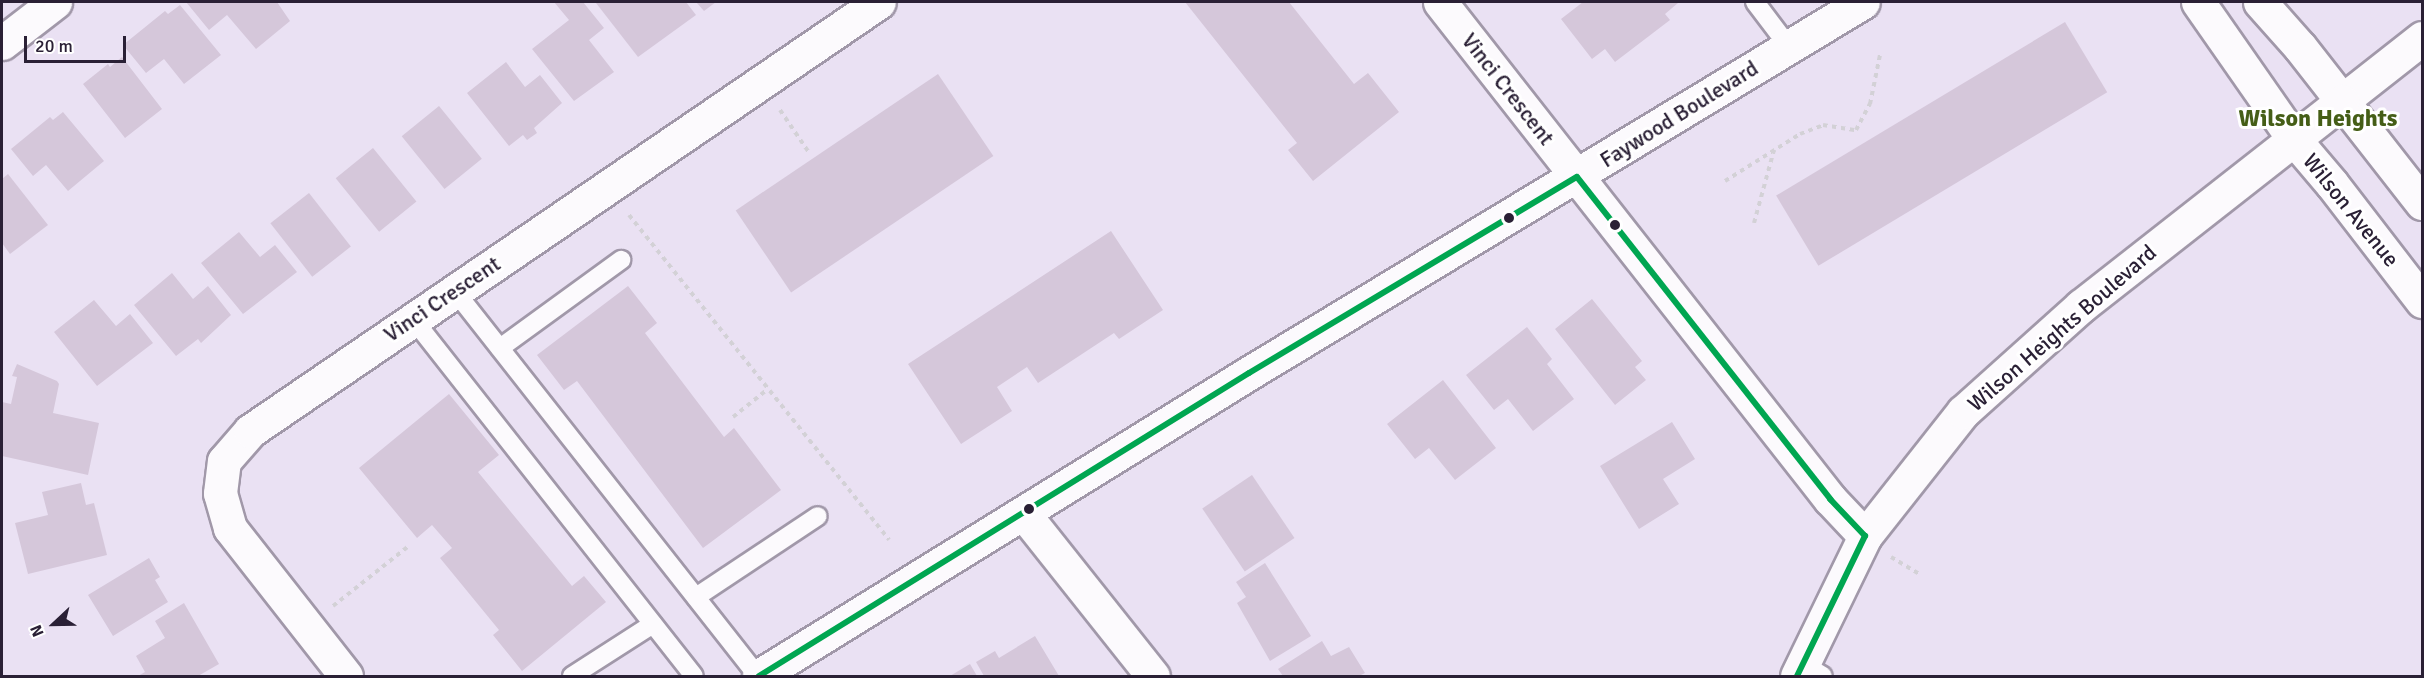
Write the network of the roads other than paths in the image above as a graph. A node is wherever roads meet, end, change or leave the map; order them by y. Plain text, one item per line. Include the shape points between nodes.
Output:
1 (55, 2) edge
2 (879, 2) edge
3 (1440, 2) edge
4 (1755, 2) edge
5 (1863, 2) edge
6 (2198, 2) edge
7 (2260, 2) edge
8 (2422, 38) edge
9 (2, 43) edge
10 (1789, 47) junction
11 (2342, 101) junction
12 (2293, 138) junction
13 (1578, 177) junction
14 (2422, 203) edge
15 (621, 260) dead end
16 (454, 290) junction
17 (2422, 300) edge
18 (413, 319) junction
19 (500, 348) junction
20 (1024, 514) junction
21 (818, 516) dead end
22 (1866, 536) junction
23 (696, 597) junction
24 (654, 624) junction
25 (1808, 672) edge
26 (346, 676) edge
27 (572, 676) edge
28 (694, 676) edge
29 (758, 676) edge
30 (1153, 676) edge

1 - 9 street
2 - 16 street, Vinci Crescent
3 - 13 street, Vinci Crescent
4 - 10 lane
5 - 10 street, Faywood Boulevard
6 - 12 street, Wilson Avenue
7 - 11 street
8 - 11 street, Wilson Heights Boulevard
10 - 13 street, Faywood Boulevard
11 - 12 street, Wilson Heights Boulevard
11 - 14 street
12 - 17 street, Wilson Avenue
12 - 22 street, Wilson Heights Boulevard via 2081,306 1963,412
13 - 20 street, Faywood Boulevard via 1250,373
13 - 22 street, Vinci Crescent via 1830,499
15 - 19 lane
16 - 18 street, Vinci Crescent
16 - 19 lane
18 - 24 lane
18 - 26 street, Vinci Crescent via 250,431 224,462 220,493 230,528
19 - 23 lane
20 - 29 street, Faywood Boulevard
20 - 30 street
21 - 23 lane
22 - 25 street, Wilson Heights Boulevard
23 - 29 lane
24 - 27 lane
24 - 28 lane

